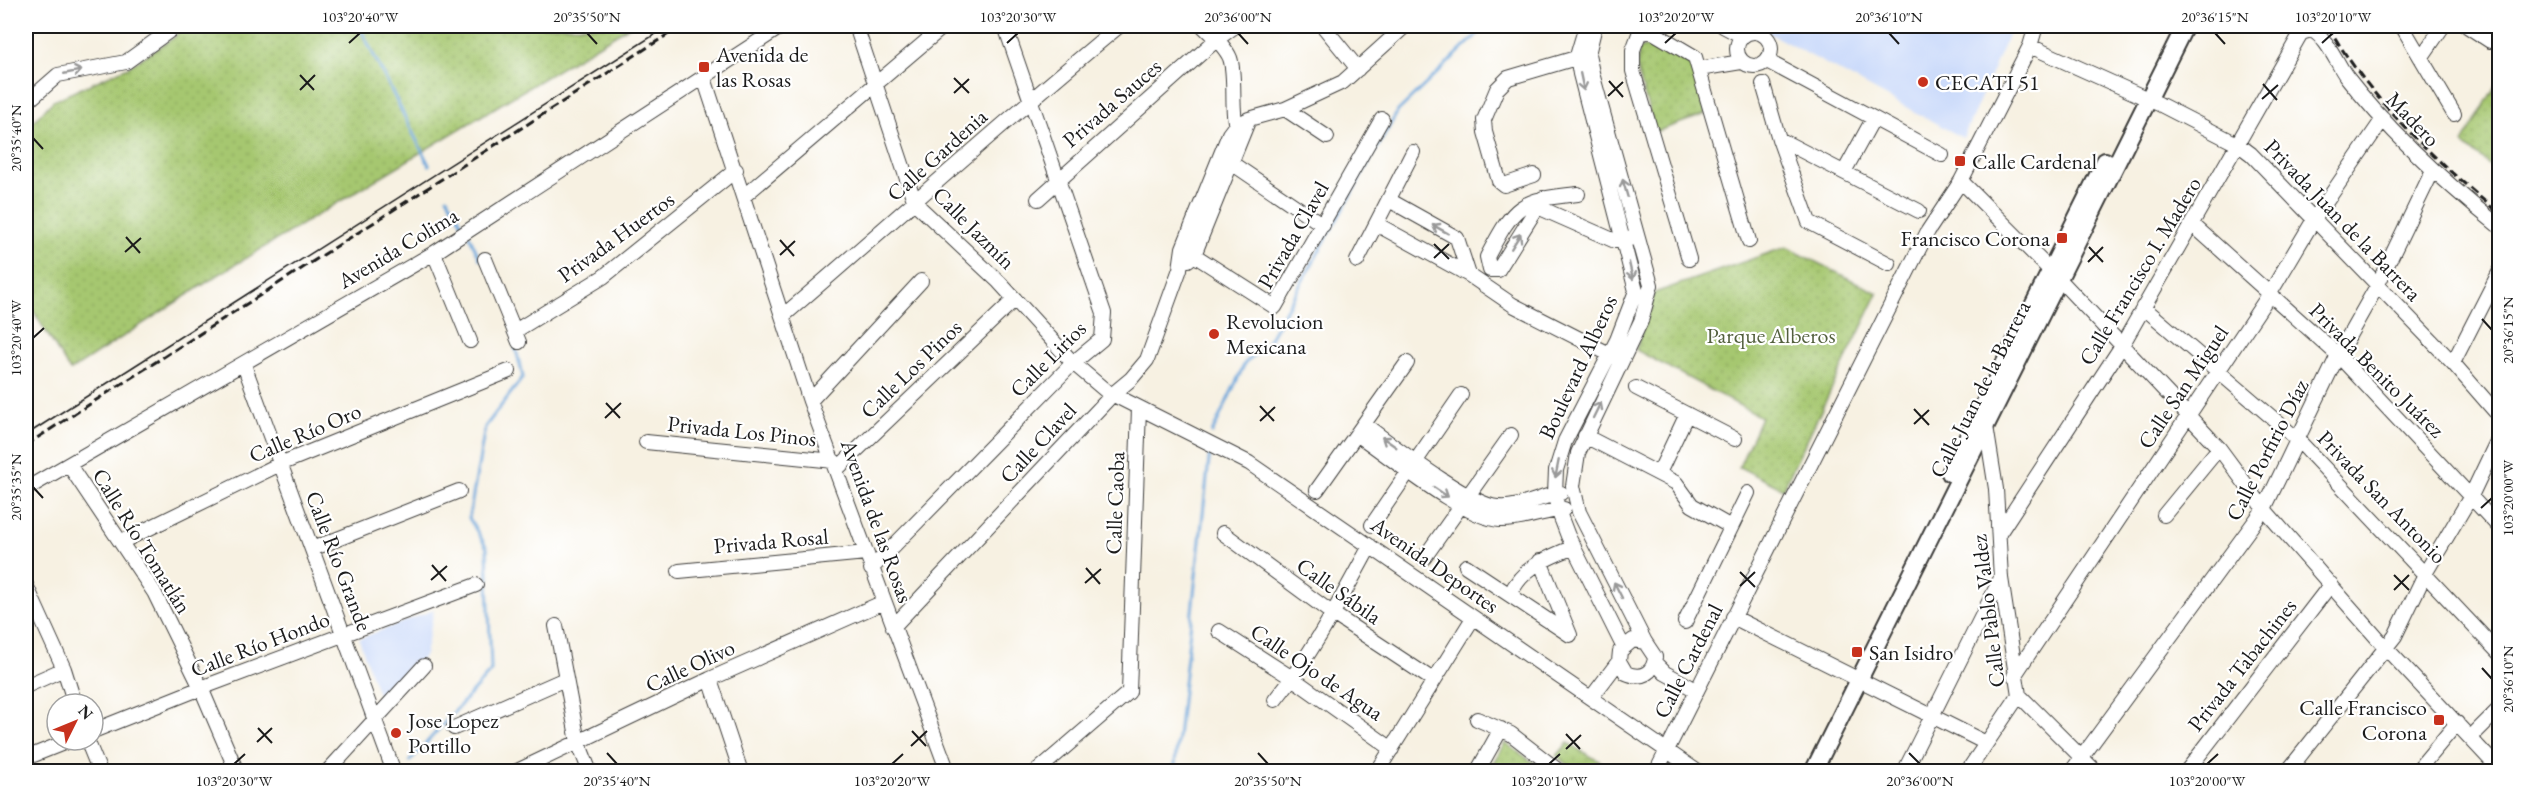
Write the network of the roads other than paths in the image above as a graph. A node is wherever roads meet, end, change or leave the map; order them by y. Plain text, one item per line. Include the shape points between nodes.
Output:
1 (176, 26) edge
2 (782, 26) edge
3 (856, 26) edge
4 (944, 26) edge
5 (1005, 26) edge
6 (1119, 26) edge
7 (1203, 26) edge
8 (1235, 26) edge
9 (1323, 26) edge
10 (1405, 26) edge
11 (1586, 26) edge
12 (1595, 26) edge
13 (1723, 26) edge
14 (2036, 26) edge
15 (2173, 26) edge
16 (2185, 26) edge
17 (2402, 26) edge
18 (2443, 26) edge
19 (2467, 26) edge
20 (2311, 30) joint
21 (1742, 36) junction
22 (1216, 40) junction
23 (2490, 41) dead end
24 (2030, 46) junction
25 (1583, 55) junction
26 (2421, 58) junction
27 (1767, 61) junction
28 (1741, 62) junction
29 (1358, 69) junction
30 (1699, 69) junction
31 (704, 78) junction
32 (877, 83) junction
33 (1763, 84) dead end
34 (2143, 97) junction
35 (1030, 99) junction
36 (26, 103) edge
37 (1285, 109) junction
38 (2454, 114) dead end
39 (1382, 119) dead end
40 (1873, 119) junction
41 (2383, 119) junction
42 (1239, 132) junction
43 (1327, 137) dead end
44 (1779, 139) junction
45 (2239, 145) junction
46 (1413, 153) dead end
47 (1942, 155) dead end
48 (1230, 162) junction
49 (736, 170) junction
50 (2433, 170) junction
51 (1844, 172) junction
52 (1534, 175) dead end
53 (1057, 180) junction
54 (1961, 181) junction
55 (1578, 194) dead end
56 (744, 196) junction
57 (1038, 199) dead end
58 (1389, 200) junction
59 (915, 203) junction
60 (1920, 212) dead end
61 (2313, 221) junction
62 (2192, 224) junction
63 (1323, 225) junction
64 (1378, 225) junction
65 (2499, 227) edge
66 (1640, 237) junction
67 (1625, 240) junction
68 (1749, 241) dead end
69 (1188, 251) junction
70 (434, 253) junction
71 (485, 259) dead end
72 (1689, 259) dead end
73 (1358, 261) dead end
74 (1889, 264) dead end
75 (2499, 271) edge
76 (1468, 275) junction
77 (2055, 276) junction
78 (921, 281) dead end
79 (2377, 286) junction
80 (2269, 295) junction
81 (1015, 299) junction
82 (2143, 307) junction
83 (783, 316) junction
84 (470, 341) dead end
85 (2121, 347) junction
86 (2338, 355) junction
87 (1615, 357) junction
88 (1073, 363) junction
89 (1407, 363) dead end
90 (2453, 363) junction
91 (244, 365) junction
92 (509, 371) dead end
93 (2218, 371) junction
94 (1635, 388) dead end
95 (1113, 394) junction
96 (1461, 395) dead end
97 (810, 401) junction
98 (1139, 408) junction
99 (1687, 414) junction
100 (2189, 415) junction
101 (2499, 417) edge
102 (1981, 423) junction
103 (1361, 430) junction
104 (1511, 435) dead end
105 (2499, 435) edge
106 (1585, 436) junction
107 (2298, 439) junction
108 (1735, 440) dead end
109 (646, 442) dead end
110 (2219, 448) junction
111 (280, 464) junction
112 (69, 465) junction
113 (835, 465) junction
114 (1413, 466) junction
115 (1659, 473) junction
116 (26, 489) edge
117 (1317, 490) dead end
118 (459, 491) dead end
119 (1574, 491) junction
120 (1748, 493) dead end
121 (1555, 494) junction
122 (2470, 496) junction
123 (1465, 500) junction
124 (1578, 508) junction
125 (1557, 510) junction
126 (2264, 510) junction
127 (2164, 515) dead end
128 (1372, 525) dead end
129 (1731, 527) junction
130 (2499, 528) edge
131 (2000, 532) junction
132 (1222, 533) dead end
133 (121, 542) junction
134 (1370, 546) junction
135 (1574, 547) junction
136 (312, 549) junction
137 (866, 553) junction
138 (1424, 558) dead end
139 (1540, 561) junction
140 (1466, 566) dead end
141 (871, 568) junction
142 (679, 571) dead end
143 (2426, 572) junction
144 (2001, 578) junction
145 (2331, 584) junction
146 (26, 585) edge
147 (476, 585) dead end
148 (1510, 595) junction
149 (885, 602) junction
150 (1332, 614) junction
151 (1733, 617) junction
152 (1473, 618) junction
153 (1685, 621) dead end
154 (556, 626) dead end
155 (893, 627) junction
156 (1219, 631) dead end
157 (345, 634) junction
158 (1645, 642) junction
159 (1623, 646) junction
160 (2385, 647) junction
161 (2499, 654) edge
162 (1619, 661) junction
163 (1655, 663) junction
164 (424, 666) dead end
165 (64, 669) junction
166 (2014, 676) junction
167 (1853, 677) junction
168 (1292, 678) junction
169 (565, 679) junction
170 (710, 679) junction
171 (1433, 681) junction
172 (26, 686) edge
173 (201, 688) junction
174 (1696, 690) junction
175 (71, 692) edge
176 (2019, 695) junction
177 (1591, 698) junction
178 (1275, 700) dead end
179 (2499, 708) edge
180 (1932, 716) junction
181 (1477, 719) dead end
182 (376, 720) junction
183 (2457, 723) junction
184 (105, 726) edge
185 (454, 728) dead end
186 (1501, 729) junction
187 (2471, 737) junction
188 (578, 742) junction
189 (1986, 743) junction
190 (1392, 748) junction
191 (45, 750) edge
192 (1665, 751) junction
193 (92, 752) edge
194 (2082, 756) junction
195 (26, 758) edge
196 (2499, 770) edge
197 (100, 771) edge
198 (234, 771) edge
199 (327, 771) edge
200 (394, 771) edge
201 (515, 771) edge
202 (590, 771) edge
203 (741, 771) edge
204 (948, 771) edge
205 (1036, 771) edge
206 (1377, 771) edge
207 (1477, 771) edge
208 (1560, 771) edge
209 (1656, 771) edge
210 (1698, 771) edge
211 (1803, 771) edge
212 (1813, 771) edge
213 (1904, 771) edge
214 (1967, 771) edge
215 (2071, 771) edge
216 (2096, 771) edge
217 (2186, 771) edge
218 (2288, 771) edge
219 (2416, 771) edge

36 -> 1 street via 58,75 126,62
2 - 31 street, Avenida Colima
3 - 32 street, Calle Jazmín
4 - 32 street
5 - 35 street, Calle Lirios
6 - 35 street, Calle Gardenia
7 - 22 street
8 - 22 street, Privada Sauces
9 - 29 street
10 - 29 street
11 - 25 street, Boulevard Alberos
12 - 25 street, Boulevard Alberos
13 - 21 street
14 - 24 street, Calle Cardenal
15 - 34 main road, Calle Juan de la Barrera
16 - 34 main road, Calle Juan de la Barrera
17 - 26 street
18 - 26 street
19 - 23 street
20 - 41 street, Madero via 2318,33 2341,69
20 - 45 street, Calle Francisco I. Madero via 2301,33
21 - 27 street via 1753,32 1764,35 1771,45
21 - 28 street via 1737,46
22 - 42 street via 1230,59
22 - 53 street, Privada Sauces
24 - 34 street, Privada Juan de la Barrera
24 - 54 street, Calle Cardenal
25 - 52 street via 1508,78 1497,89 1484,120 1499,181 1504,185
66 -> 25 street, Boulevard Alberos
25 -> 67 street, Boulevard Alberos via 1592,126
26 - 38 street
27 - 28 street via 1751,67
27 - 40 street
28 - 30 street
29 - 37 street via 1333,88
30 - 68 street
30 - 72 street via 1695,57 1651,31 1639,34 1633,50 1633,71
31 - 49 street, Avenida de las Rosas
31 - 70 street, Avenida Colima
32 - 56 street
32 - 59 street, Calle Jazmín
33 - 44 street
34 - 45 street, Privada Juan de la Barrera
34 - 77 main road, Calle Juan de la Barrera
35 - 53 street, Calle Lirios
35 - 59 street, Calle Gardenia
37 - 42 street via 1249,120
37 - 43 street
39 - 63 street, Privada Clavel
40 - 47 street
40 - 51 street
41 - 50 street, Madero
41 - 61 street, Calle San Miguel
42 - 48 street, Calle Clavel
42 - 69 street, Calle Clavel via 1222,149
44 - 51 street
44 - 74 street via 1809,222
45 - 61 street, Privada Juan de la Barrera
45 - 62 street, Calle Francisco I. Madero
46 - 58 street
48 - 63 street
48 - 69 street, Calle Clavel
49 - 56 street, Avenida de las Rosas
49 - 71 street, Privada Huertos via 603,277 517,336
50 - 65 street, Madero
50 - 79 street, Calle Porfirio Díaz
51 - 60 street
53 - 57 street, Privada Sauces
53 - 88 street, Calle Lirios via 1104,313 1102,339
54 - 77 street
54 - 151 street, Calle Cardenal via 1928,231
55 - 67 street via 1536,202 1615,241
56 - 83 street, Avenida de las Rosas
58 - 64 street
76 -> 58 street via 1457,238
59 - 81 street, Calle Jazmín
59 - 83 street, Calle Gardenia
61 - 79 street, Privada Juan de la Barrera
61 - 80 street, Calle San Miguel
62 - 80 street, Privada Benito Juárez
62 - 82 street, Calle Francisco I. Madero
63 - 69 street, Privada Clavel via 1275,307
64 - 73 street
64 - 76 street
66 - 67 street
66 - 87 street, Boulevard Alberos via 1651,285 1641,321
67 -> 87 street, Boulevard Alberos via 1636,291
69 - 95 street, Calle Clavel via 1147,360
70 - 84 street
70 - 91 street, Avenida Colima
75 - 90 street
76 - 87 street via 1521,310
77 - 85 street
77 - 102 main road, Calle Juan de la Barrera
78 - 97 street
79 - 86 street, Calle Porfirio Díaz
79 - 90 street, Privada Juan de la Barrera
80 - 86 street, Privada Benito Juárez
80 - 93 street, Calle San Miguel
81 - 88 street, Calle Jazmín
81 - 113 street, Calle Los Pinos
82 - 85 street, Calle Francisco I. Madero
82 - 93 street, Privada San Antonio
83 - 97 street, Avenida de las Rosas
85 - 100 street
85 - 131 street, Calle Francisco I. Madero
86 - 107 street, Calle Porfirio Díaz
86 - 122 street, Privada Benito Juárez
106 -> 87 street, Boulevard Alberos
87 -> 121 street, Boulevard Alberos via 1565,441 1556,470
88 - 95 street, Calle Jazmín
88 - 141 street, Calle Lirios
89 - 103 street
90 - 101 street, Privada Juan de la Barrera
91 - 111 street, Calle Río Grande
91 - 112 street, Avenida Colima
92 - 111 street, Calle Río Oro
93 - 100 street, Calle San Miguel
93 - 107 street, Privada San Antonio
94 - 99 street
95 - 98 street, Calle Jazmín
95 - 155 street, Calle Clavel
96 - 114 street
97 - 113 street, Avenida de las Rosas
98 - 134 street, Avenida Deportes via 1235,454
98 - 205 street, Calle Caoba via 1129,692
99 - 108 street
99 - 115 street
100 - 110 street
100 - 166 street, Calle San Miguel
102 - 131 street, Calle Pablo Valdez
102 - 167 main road, Calle Juan de la Barrera
103 - 114 street
103 - 117 street
104 - 123 street
105 - 122 street
106 - 115 street
106 - 119 street, Boulevard Alberos via 1578,453
107 - 126 street, Calle Porfirio Díaz
107 - 143 street, Privada San Antonio
109 - 113 street, Privada Los Pinos
110 - 126 street
110 - 127 street
111 - 133 street, Calle Río Oro
111 - 136 street, Calle Río Grande
112 - 116 street, Avenida Colima
112 - 133 street, Calle Río Tomatlán
113 - 137 street, Avenida de las Rosas
114 - 123 street
114 - 128 street
115 - 129 street via 1682,488 1692,505
118 - 136 street
119 - 121 street
119 - 124 street, Boulevard Alberos
120 - 129 street
121 - 123 street via 1498,507
121 - 125 street, Boulevard Alberos
122 - 130 street, Privada Benito Juárez
122 - 143 street
123 - 125 street via 1482,517 1501,520
123 - 138 street
124 - 125 street
158 -> 124 street, Boulevard Alberos
125 - 135 street, Boulevard Alberos
126 - 145 street
126 - 194 street, Calle Porfirio Díaz
129 - 153 street
131 - 144 street, Calle Pablo Valdez
132 - 150 street, Calle Sábila
133 - 173 street, Calle Río Tomatlán via 154,592
134 - 150 street
134 - 152 street, Avenida Deportes
135 - 139 street
135 - 159 street, Boulevard Alberos
136 - 157 street, Calle Río Grande
137 - 141 street, Avenida de las Rosas
137 - 142 street, Privada Rosal
139 - 148 street via 1524,573
139 - 148 street via 1570,635
140 - 148 street
141 - 149 street, Avenida de las Rosas
143 - 160 street via 2404,621
143 - 161 street, Privada San Antonio
144 - 166 street, Calle Pablo Valdez
144 - 180 street
145 - 160 street
145 - 217 street, Privada Tabachines
146 - 165 street
147 - 157 street, Calle Río Hondo
149 - 155 street, Avenida de las Rosas
149 - 170 street, Calle Olivo
150 - 168 street
150 - 171 street, Calle Sábila
151 - 167 street
151 - 174 street, Calle Cardenal
152 - 171 street
152 - 177 street, Avenida Deportes
154 - 169 street
155 - 204 street, Avenida de las Rosas
156 - 168 street, Calle Ojo de Agua
157 - 173 street, Calle Río Hondo
157 - 182 street, Calle Río Grande
158 - 159 street via 1633,640
158 - 163 street via 1654,651
159 - 162 street
160 - 183 street
160 - 218 street
162 - 163 street via 1621,668 1633,676 1647,674
162 - 177 street
163 - 174 street
164 - 182 street
165 - 172 street
165 - 175 street
166 - 176 street, Calle Pablo Valdez
167 - 180 street
167 - 211 main road, Calle Juan de la Barrera
167 - 212 main road, Calle Juan de la Barrera
168 - 178 street
168 - 190 street, Calle Ojo de Agua
169 - 185 street
169 - 188 street
170 - 188 street, Calle Olivo
170 - 203 street
171 - 190 street
173 - 184 street, Calle Río Hondo
173 - 198 street, Calle Río Tomatlán
174 - 192 street, Calle Cardenal
176 - 189 street
176 - 194 street, Calle Pablo Valdez
177 - 192 street, Avenida Deportes
179 - 187 street
180 - 189 street
180 - 213 street
181 - 186 street
182 - 199 street
182 - 200 street, Calle Río Grande
183 - 187 street
183 - 219 street
186 - 207 street
186 - 208 street
187 - 196 street
188 - 201 street, Calle Olivo
188 - 202 street
189 - 214 street
190 - 206 street
191 - 195 street
192 - 209 street, Calle Cardenal
192 - 210 street, Avenida Deportes
193 - 197 street
194 - 215 street, Calle Porfirio Díaz
194 - 216 street, Calle Pablo Valdez

